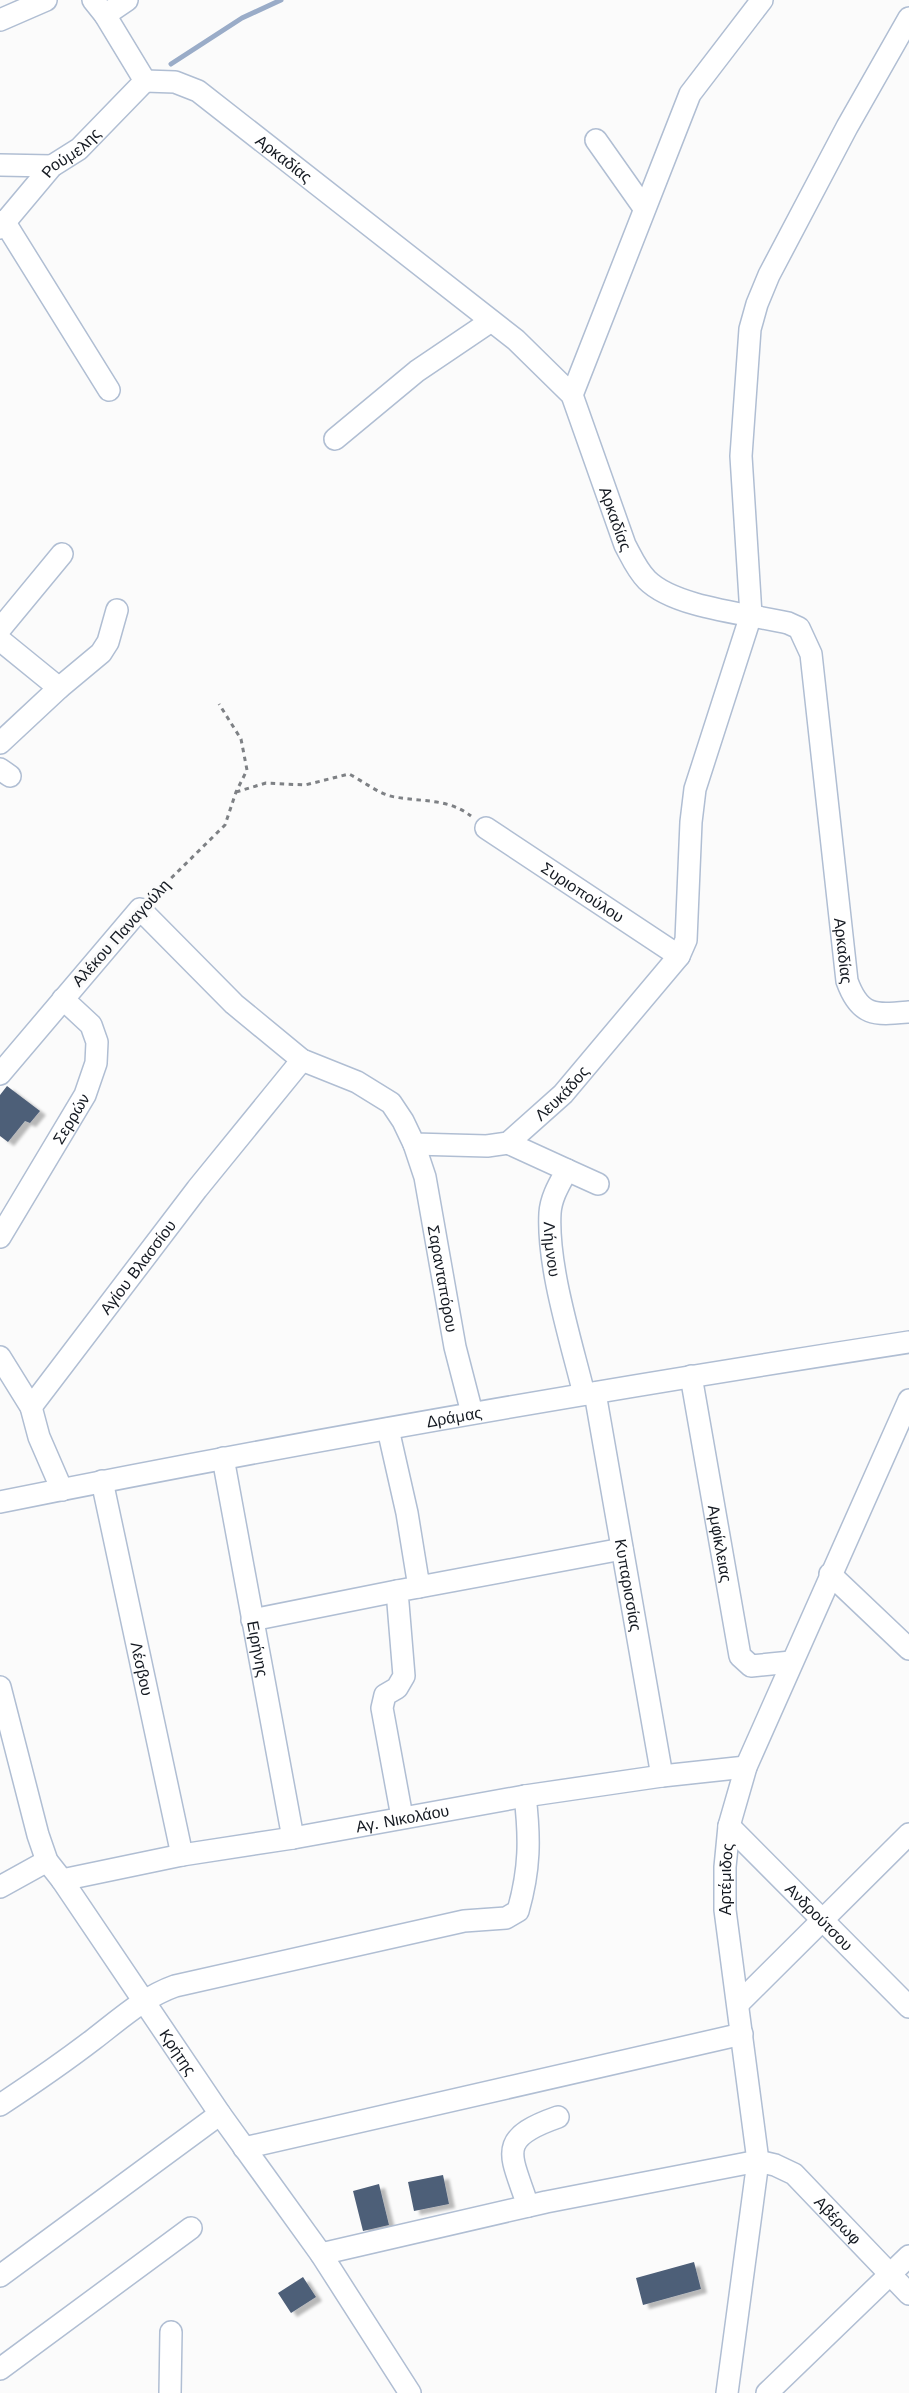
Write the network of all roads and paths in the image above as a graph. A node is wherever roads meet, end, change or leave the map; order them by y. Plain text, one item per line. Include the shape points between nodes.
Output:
1 (46, 0) edge
2 (127, 0) edge
3 (756, 2) edge
4 (99, 7) edge
5 (909, 18) edge
6 (0, 20) edge
7 (145, 81) junction
8 (596, 140) dead end
9 (0, 165) edge
10 (51, 166) junction
11 (644, 208) junction
12 (2, 224) edge
13 (491, 321) junction
14 (110, 390) dead end
15 (572, 395) junction
16 (335, 439) dead end
17 (62, 554) dead end
18 (117, 610) dead end
19 (751, 615) junction
20 (0, 629) edge
21 (0, 640) edge
22 (59, 688) junction
23 (219, 704) dead end
24 (0, 743) edge
25 (236, 792) junction
26 (486, 828) joint
27 (140, 909) junction
28 (679, 956) junction
29 (63, 999) junction
30 (909, 1012) edge
31 (302, 1060) junction
32 (0, 1074) edge
33 (508, 1143) junction
34 (414, 1144) junction
35 (567, 1170) junction
36 (598, 1184) dead end
37 (0, 1238) edge
38 (909, 1342) edge
39 (0, 1357) edge
40 (691, 1376) junction
41 (589, 1394) junction
42 (909, 1400) edge
43 (31, 1407) junction
44 (471, 1413) junction
45 (388, 1429) junction
46 (223, 1458) junction
47 (102, 1481) junction
48 (62, 1490) junction
49 (0, 1502) edge
50 (622, 1549) junction
51 (830, 1574) junction
52 (419, 1587) junction
53 (397, 1591) junction
54 (252, 1620) junction
55 (909, 1649) edge
56 (791, 1662) junction
57 (0, 1687) edge
58 (746, 1767) junction
59 (662, 1776) junction
60 (525, 1796) junction
61 (402, 1817) junction
62 (729, 1826) junction
63 (909, 1834) edge
64 (293, 1839) junction
65 (182, 1855) junction
66 (47, 1861) junction
67 (62, 1880) junction
68 (2, 1883) edge
69 (823, 1921) junction
70 (145, 2000) junction
71 (738, 2004) junction
72 (909, 2007) edge
73 (742, 2034) junction
74 (0, 2105) edge
75 (220, 2114) junction
76 (558, 2117) dead end
77 (244, 2148) junction
78 (758, 2161) junction
79 (528, 2206) junction
80 (191, 2228) dead end
81 (321, 2254) junction
82 (909, 2256) edge
83 (889, 2275) junction
84 (0, 2276) edge
85 (909, 2294) edge
86 (171, 2332) dead end
87 (0, 2369) edge
88 (170, 2393) edge
89 (410, 2393) edge
90 (727, 2393) edge
91 (767, 2393) edge

1 - 6 street
2 - 4 street
3 - 11 street via 690,94
4 - 7 street
5 - 19 street via 769,275 750,329 741,456
7 - 10 street, Ρούμελης via 79,149
7 - 13 street, Αρκαδίας via 175,82 198,91
8 - 11 street
9 - 10 street
10 - 12 street, Ρούμελης
11 - 15 street
12 - 14 street
13 - 15 street, Αρκαδίας
13 - 16 street via 417,372
15 - 19 street, Αρκαδίας via 625,545 648,582 683,600
17 - 20 street
18 - 22 street via 101,653
19 - 28 street, Λευκάδος via 694,789 686,940
19 - 30 street, Αρκαδίας via 800,628 811,654 847,981 852,995 868,1011
21 - 22 street
22 - 24 street
23 - 25 path, Αλέκου Παναγούλη via 241,739 247,770
25 - 26 path via 266,783 305,784 350,774 393,797 430,800 462,809
25 - 27 path, Αλέκου Παναγούλη via 225,825
26 - 28 street, Συριοπούλου
27 - 29 street, Αλέκου Παναγούλη
27 - 31 street via 234,1004
28 - 33 street, Λευκάδος via 563,1094
29 - 32 street, Αλέκου Παναγούλη
29 - 37 street, Σερρών via 91,1025 97,1042 96,1063 85,1095
31 - 34 street via 357,1082 391,1103
31 - 43 street, Αγίου Βλασσίου via 197,1189
33 - 34 street
33 - 35 street
34 - 44 street, Σαρανταπόρου via 425,1177 455,1347
35 - 36 street
35 - 41 street, Λήμνου via 550,1212 553,1254
38 - 40 street, Δράμας
39 - 43 street
40 - 41 street, Δράμας
40 - 56 street, Αμφίκλειας via 740,1656 752,1666
41 - 44 street, Δράμας
41 - 50 street, Κυπαρισσίας
42 - 51 street, Αρτέμιδος
43 - 48 street via 39,1437
44 - 45 street, Δράμας
45 - 46 street, Δράμας
45 - 52 street
46 - 47 street, Δράμας
46 - 54 street, Ειρήνης
47 - 48 street, Δράμας
47 - 65 street, Λέσβου
48 - 49 street, Δράμας
50 - 52 street
50 - 59 street, Κυπαρισσίας
51 - 55 street
51 - 56 street, Αρτέμιδος
52 - 53 street
53 - 54 street
53 - 61 street via 404,1676 397,1688 385,1695 382,1708
54 - 64 street, Ειρήνης
56 - 58 street, Αρτέμιδος
57 - 66 street, Κρήτης
58 - 59 street, Αγ. Νικολάου
58 - 62 street, Αρτέμιδος
59 - 60 street, Αγ. Νικολάου
60 - 61 street, Αγ. Νικολάου
60 - 70 street via 530,1839 526,1876 518,1911 506,1918 464,1921 221,1975 175,1986
61 - 64 street, Αγ. Νικολάου
62 - 69 street, Ανδρούτσου
62 - 71 street, Αρτέμιδος via 725,1910
63 - 69 street
64 - 65 street, Αγ. Νικολάου
65 - 67 street, Αγ. Νικολάου
66 - 67 street, Κρήτης
66 - 68 street
67 - 70 street, Κρήτης
69 - 71 street
69 - 72 street, Ανδρούτσου
70 - 74 street
70 - 75 street, Κρήτης
71 - 73 street, Αρτέμιδος
73 - 77 street
73 - 78 street, Αρτέμιδος
75 - 77 street, Κρήτης
75 - 84 street
76 - 79 street via 523,2133 511,2154
77 - 81 street, Κρήτης
78 - 79 street
78 - 83 street, Αβέρωφ via 794,2174
78 - 90 street, Αρτέμιδος
79 - 81 street
80 - 87 street
81 - 89 street, Κρήτης
82 - 83 street
83 - 85 street, Αβέρωφ
83 - 91 street
86 - 88 street

